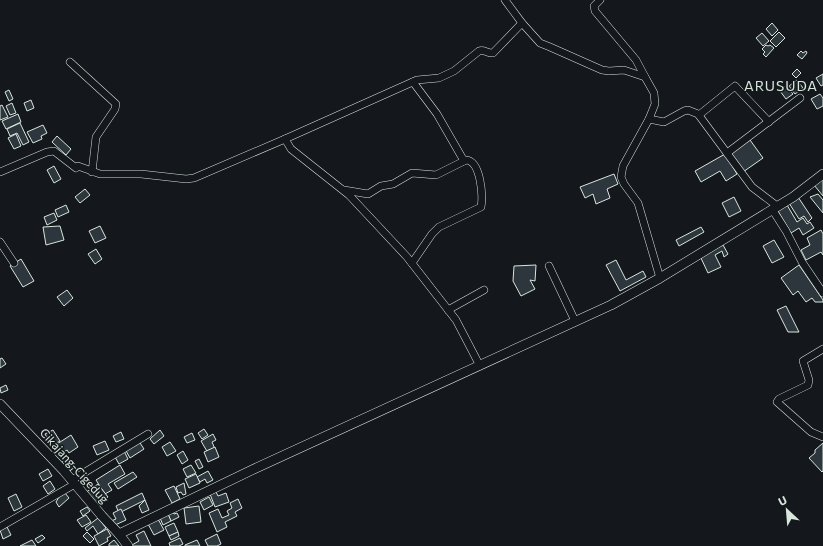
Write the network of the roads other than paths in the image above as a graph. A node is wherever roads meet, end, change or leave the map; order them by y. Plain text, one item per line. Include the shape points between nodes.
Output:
1 (505, 0) edge
2 (600, 0) edge
3 (522, 23) junction
4 (70, 62) dead end
5 (645, 77) junction
6 (413, 82) junction
7 (800, 98) dead end
8 (699, 115) junction
9 (649, 119) junction
10 (769, 122) junction
11 (285, 139) junction
12 (727, 153) junction
13 (464, 161) junction
14 (0, 172) edge
15 (92, 172) junction
16 (823, 174) edge
17 (344, 190) junction
18 (775, 208) junction
19 (0, 242) edge
20 (412, 263) junction
21 (14, 264) dead end
22 (549, 266) dead end
23 (660, 278) junction
24 (484, 290) dead end
25 (823, 292) edge
26 (448, 310) junction
27 (575, 321) junction
28 (823, 349) edge
29 (480, 366) junction
30 (0, 404) edge
31 (148, 434) dead end
32 (823, 438) edge
33 (74, 482) junction
34 (0, 527) edge
35 (119, 534) junction
36 (128, 546) edge

1 - 3 street
2 - 5 street via 594,6 595,11 636,60
3 - 5 street via 542,44 602,70 624,70
3 - 6 street via 492,53 479,51 454,71 439,78
4 - 15 street via 116,104 96,137
5 - 9 street via 655,99
6 - 11 street
6 - 13 street via 437,114
7 - 10 street
8 - 9 street via 686,110 664,122
8 - 10 street via 735,86
8 - 12 street
9 - 23 street via 623,166 621,177 638,203
10 - 12 street
11 - 15 street via 190,179 141,174 103,175
11 - 17 street via 292,149
12 - 18 street via 752,188
13 - 17 street via 436,175 412,173 368,194
13 - 20 street via 472,162 477,169 481,207 439,226
14 - 15 street via 54,151 76,168 78,166
16 - 18 street
17 - 20 street
18 - 23 street
18 - 25 street via 802,262
19 - 21 street
20 - 26 street
22 - 27 street
23 - 27 street
24 - 26 street
26 - 29 street
27 - 29 street
28 - 32 street via 803,361 808,385 777,402 811,432
29 - 35 street
30 - 33 street, Cikajang-Cigedug
31 - 33 street
33 - 34 street
33 - 35 street, Cikajang-Cigedug
35 - 36 street, Cikajang-Cigedug

